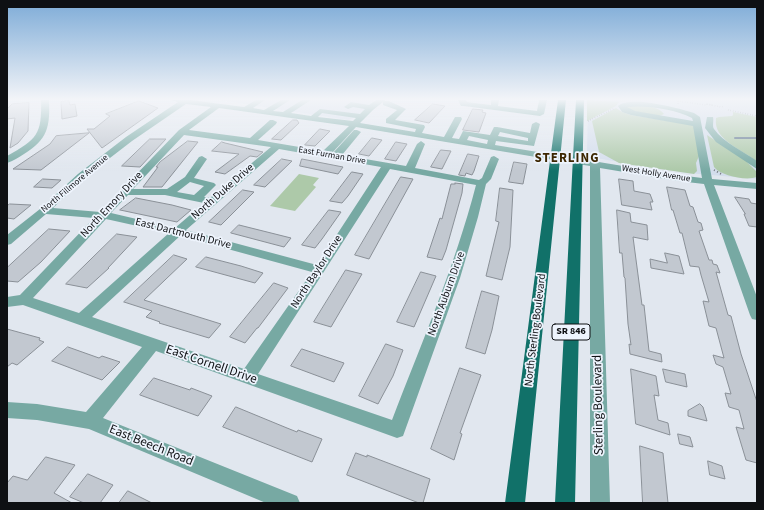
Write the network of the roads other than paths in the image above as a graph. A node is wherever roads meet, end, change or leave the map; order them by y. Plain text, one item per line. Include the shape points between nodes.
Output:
1 (44, 124) edge
2 (150, 124) edge
3 (192, 124) edge
4 (271, 124) edge
5 (350, 124) edge
6 (404, 124) edge
7 (455, 124) edge
8 (536, 124) dead end
9 (559, 124) edge
10 (579, 124) edge
11 (697, 124) edge
12 (709, 124) edge
13 (358, 125) junction
14 (182, 132) junction
15 (417, 134) junction
16 (447, 139) junction
17 (252, 141) junction
18 (421, 144) dead end
19 (277, 146) junction
20 (493, 147) junction
21 (325, 155) junction
22 (335, 157) junction
23 (555, 157) junction
24 (202, 159) dead end
25 (7, 160) edge
26 (578, 161) junction
27 (595, 164) junction
28 (387, 166) junction
29 (757, 166) edge
30 (409, 170) junction
31 (188, 179) junction
32 (708, 182) junction
33 (481, 183) junction
34 (757, 186) edge
35 (124, 192) junction
36 (169, 193) junction
37 (196, 199) junction
38 (212, 202) junction
39 (44, 211) junction
40 (103, 215) junction
41 (178, 232) junction
42 (7, 241) edge
43 (320, 270) junction
44 (24, 300) junction
45 (7, 302) edge
46 (757, 315) edge
47 (81, 319) junction
48 (152, 345) junction
49 (247, 378) junction
50 (7, 410) edge
51 (90, 421) junction
52 (397, 430) joint
53 (278, 501) edge
54 (515, 503) edge
55 (565, 503) edge
56 (600, 503) edge

1 - 25 street via 35,141
2 - 39 street, North Fillmore Avenue via 87,172
3 - 14 street, North Emory Drive
4 - 17 street
5 - 13 street
6 - 15 street via 422,127
7 - 16 street
8 - 20 street via 531,144
9 - 23 main road, SR 846
10 - 26 main road, SR 846
11 - 32 street
12 - 29 street via 709,128 720,140
13 - 15 street
13 - 21 street
13 - 22 street
14 - 17 street, East Furman Drive
14 - 35 street, North Emory Drive
15 - 16 street
16 - 20 street
17 - 19 street, East Furman Drive
18 - 30 street
19 - 21 street, East Furman Drive
19 - 38 street, North Duke Drive
20 - 23 street, West Holly Avenue
20 - 33 street, North Auburn Drive via 486,179
21 - 22 street, East Furman Drive
22 - 28 street, East Furman Drive
23 - 26 street, West Holly Avenue
23 - 54 main road, North Sterling Boulevard / SR 846
24 - 31 street
26 - 27 street, West Holly Avenue
26 - 55 main road, SR 846
27 - 32 street, West Holly Avenue
27 - 56 street, Sterling Boulevard
28 - 30 street, East Furman Drive
28 - 43 street, North Baylor Drive
30 - 33 street, East Furman Drive
31 - 36 street
31 - 37 street via 211,185
32 - 34 street, West Holly Avenue
32 - 46 street
33 - 52 street, North Auburn Drive via 454,278
35 - 36 street
35 - 40 street, North Emory Drive
36 - 37 street
37 - 38 street
38 - 41 street, North Duke Drive
39 - 40 street, East Dartmouth Drive
39 - 42 street, North Fillmore Avenue
40 - 41 street, East Dartmouth Drive
40 - 44 street, North Emory Drive
41 - 43 street, East Dartmouth Drive
41 - 47 street, North Duke Drive
43 - 49 street, North Baylor Drive
44 - 45 street
44 - 47 street, East Cornell Drive
47 - 48 street, East Cornell Drive
48 - 49 street, East Cornell Drive
48 - 51 street
49 - 52 street, East Cornell Drive
50 - 51 street, East Beech Road
51 - 53 street, East Beech Road

